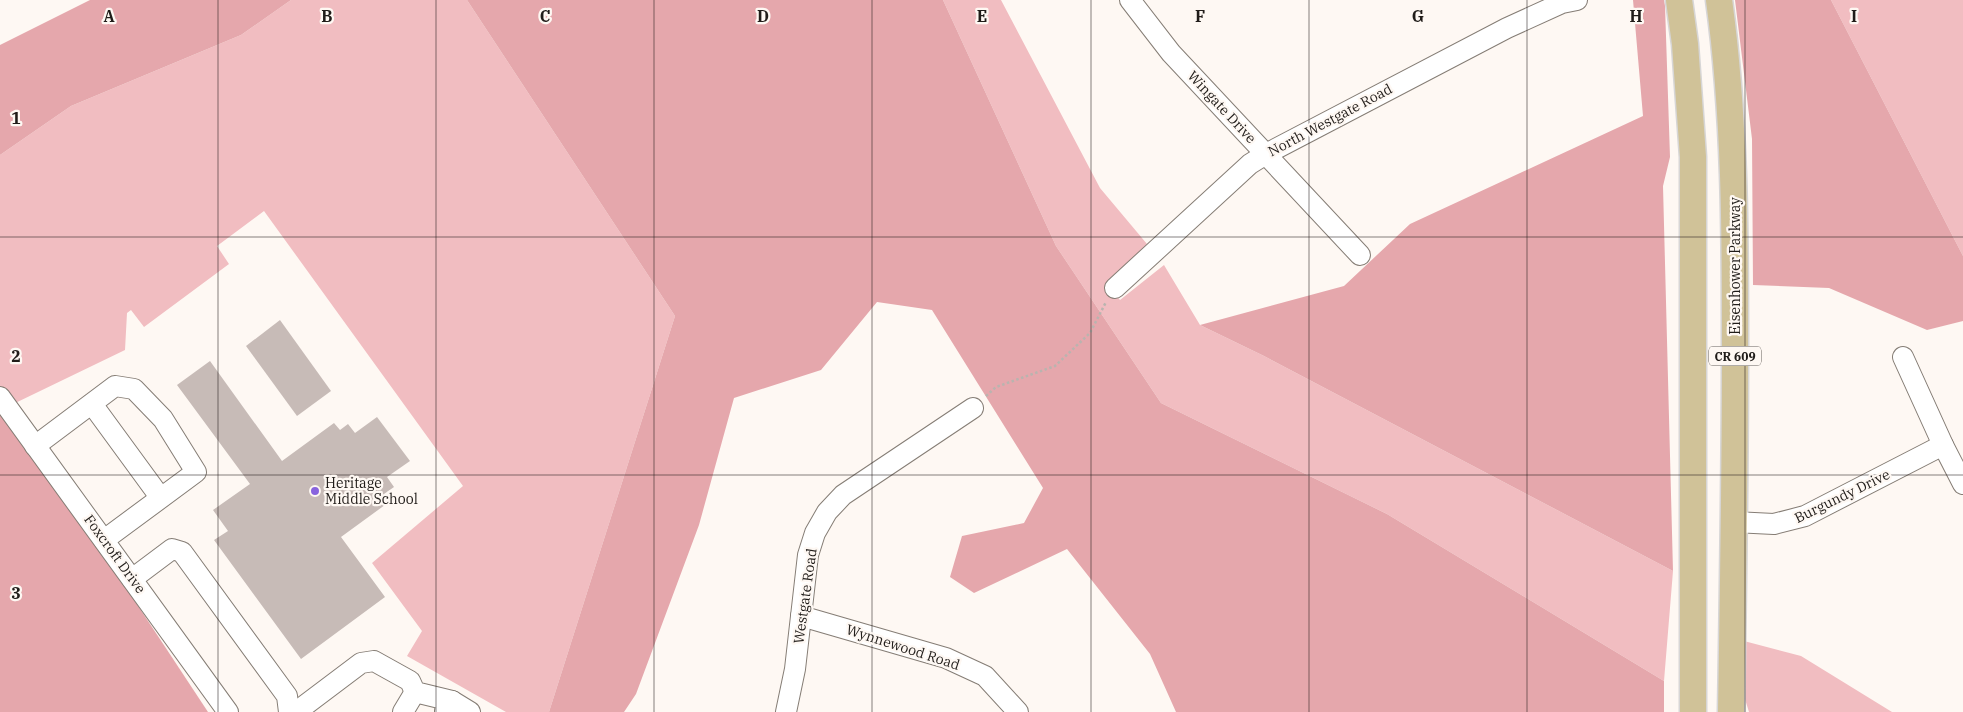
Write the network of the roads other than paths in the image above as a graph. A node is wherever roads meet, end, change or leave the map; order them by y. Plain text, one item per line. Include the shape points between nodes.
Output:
1 (1130, 0) edge
2 (1577, 0) edge
3 (1679, 0) edge
4 (1719, 0) edge
5 (1266, 154) junction
6 (1360, 255) dead end
7 (1115, 288) road end
8 (1904, 357) dead end
9 (0, 398) edge
10 (92, 404) junction
11 (973, 408) road end
12 (1943, 445) junction
13 (35, 446) junction
14 (1963, 484) edge
15 (160, 497) junction
16 (1734, 522) junction
17 (104, 540) junction
18 (132, 579) junction
19 (801, 616) junction
20 (416, 692) junction
21 (448, 707) edge
22 (228, 712) edge
23 (289, 712) edge
24 (296, 712) edge
25 (404, 712) edge
26 (470, 712) edge
27 (786, 712) edge
28 (1018, 712) edge
29 (1693, 712) edge
30 (1731, 712) edge

1 - 5 street, Wingate Drive via 1171,53
2 - 5 street, North Westgate Road via 1562,3 1507,28
3 - 29 main road, CR 609 via 1686,44 1693,157
4 - 16 main road, Eisenhower Parkway / CR 609 via 1726,47 1734,163
5 - 6 street, Wingate Drive
5 - 7 street, North Westgate Road via 1250,164
8 - 12 street
9 - 13 street, Foxcroft Drive
10 - 13 street
10 - 15 street
10 - 15 street via 115,386 134,389 163,419 196,472
11 - 19 street, Westgate Road via 843,495 827,512 808,555
12 - 14 street
12 - 16 street, Burgundy Drive via 1805,516 1774,524
13 - 17 street, Foxcroft Drive
15 - 17 street
16 - 30 main road, Eisenhower Parkway / CR 609
17 - 18 street, Foxcroft Drive
18 - 22 street, Foxcroft Drive
18 - 23 street via 172,549 182,552 287,696
19 - 27 street, Westgate Road
19 - 28 street, Wynnewood Road via 946,658 985,676
20 - 21 street
20 - 24 street via 410,681 374,661 361,663
20 - 25 street
21 - 26 street

